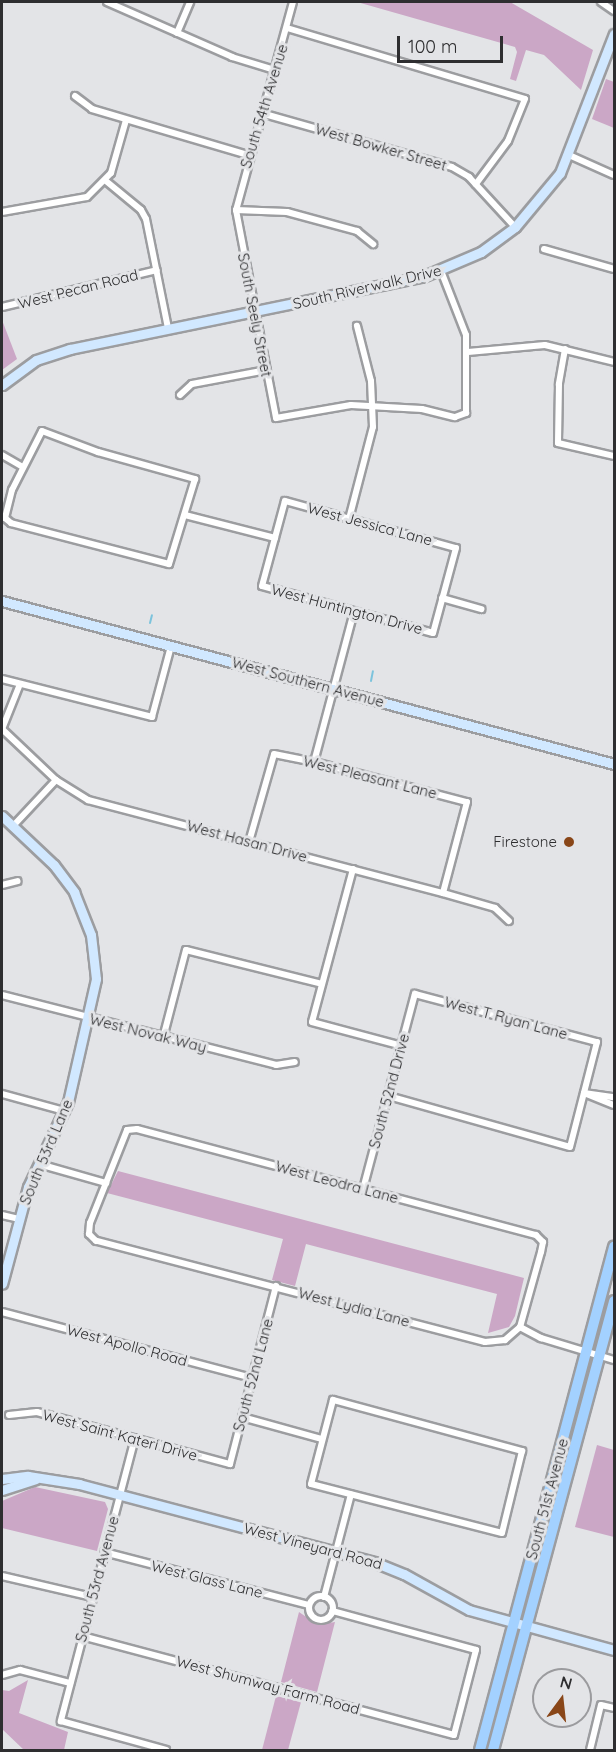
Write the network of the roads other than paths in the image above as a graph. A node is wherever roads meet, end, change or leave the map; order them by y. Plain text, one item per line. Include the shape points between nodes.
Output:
1 (107, 2) edge
2 (190, 2) edge
3 (292, 2) edge
4 (601, 2) edge
5 (615, 11) edge
6 (287, 28) junction
7 (177, 33) junction
8 (615, 34) edge
9 (275, 70) junction
10 (75, 96) dead end
11 (261, 113) junction
12 (126, 120) junction
13 (248, 155) junction
14 (569, 155) junction
15 (615, 175) edge
16 (106, 181) junction
17 (476, 184) junction
18 (236, 210) junction
19 (2, 212) edge
20 (515, 227) junction
21 (373, 244) dead end
22 (544, 249) dead end
23 (615, 269) edge
24 (157, 270) junction
25 (441, 271) junction
26 (2, 307) edge
27 (255, 311) junction
28 (357, 326) dead end
29 (168, 328) junction
30 (565, 349) junction
31 (468, 352) junction
32 (615, 362) edge
33 (267, 370) junction
34 (2, 385) edge
35 (180, 395) dead end
36 (373, 404) junction
37 (2, 455) edge
38 (615, 456) edge
39 (23, 467) junction
40 (185, 515) junction
41 (349, 519) junction
42 (275, 538) junction
43 (442, 598) junction
44 (2, 601) edge
45 (481, 609) dead end
46 (354, 612) junction
47 (171, 646) junction
48 (2, 680) edge
49 (20, 684) junction
50 (333, 689) junction
51 (2, 729) edge
52 (314, 762) junction
53 (615, 764) edge
54 (56, 780) junction
55 (2, 816) edge
56 (13, 826) junction
57 (249, 842) junction
58 (353, 868) junction
59 (18, 881) dead end
60 (2, 885) edge
61 (444, 893) junction
62 (509, 921) dead end
63 (322, 984) junction
64 (415, 994) joint
65 (2, 995) edge
66 (90, 1019) junction
67 (163, 1038) junction
68 (402, 1046) junction
69 (295, 1062) dead end
70 (584, 1093) junction
71 (2, 1094) edge
72 (388, 1096) junction
73 (615, 1097) edge
74 (615, 1105) edge
75 (64, 1111) junction
76 (39, 1164) junction
77 (105, 1183) junction
78 (363, 1189) junction
79 (2, 1215) edge
80 (19, 1219) junction
81 (615, 1247) edge
82 (2, 1284) edge
83 (276, 1286) junction
84 (615, 1301) edge
85 (2, 1312) edge
86 (520, 1327) junction
87 (586, 1353) junction
88 (598, 1356) junction
89 (615, 1360) edge
90 (252, 1378) junction
91 (9, 1415) dead end
92 (242, 1417) junction
93 (135, 1438) junction
94 (322, 1439) junction
95 (230, 1464) joint
96 (2, 1479) edge
97 (35, 1479) junction
98 (2, 1490) edge
99 (351, 1494) junction
100 (120, 1495) junction
101 (104, 1552) junction
102 (336, 1552) junction
103 (2, 1576) edge
104 (92, 1597) junction
105 (324, 1597) junction
106 (309, 1605) junction
107 (332, 1611) junction
108 (514, 1624) junction
109 (526, 1627) junction
110 (82, 1636) junction
111 (615, 1650) edge
112 (3, 1675) edge
113 (70, 1683) junction
114 (615, 1708) edge
115 (166, 1750) edge
116 (480, 1750) edge
117 (493, 1750) edge
118 (590, 1750) edge

1 - 7 street
2 - 7 street
3 - 6 street, South 54th Avenue
4 - 5 street
6 - 9 street, South 54th Avenue
6 - 17 street via 525,99 508,141
7 - 9 street
8 - 14 street, South Riverwalk Drive
9 - 11 street, South 54th Avenue
10 - 12 street via 92,109
11 - 13 street, South 54th Avenue
11 - 17 street, West Bowker Street via 452,167
12 - 13 street
12 - 16 street
13 - 18 street, South 54th Avenue
14 - 15 street
14 - 20 street, South Riverwalk Drive via 547,191
16 - 19 street via 87,197
16 - 24 street via 141,210
17 - 20 street, West Bowker Street
18 - 21 street via 287,212 357,231
18 - 27 street, South Seely Street
20 - 25 street, South Riverwalk Drive via 481,252
22 - 23 street
24 - 26 street, West Pecan Road
24 - 29 street
25 - 27 street, South Riverwalk Drive
25 - 31 street via 466,335
27 - 29 street, South Riverwalk Drive
27 - 33 street, South Seely Street
28 - 36 street
29 - 34 street, South Riverwalk Drive via 51,354
30 - 31 street via 545,345
30 - 32 street
30 - 38 street via 559,384 558,443
31 - 36 street via 466,413 455,417
33 - 35 street via 192,384
33 - 36 street, South Seely Street via 276,418
36 - 41 street via 373,427
37 - 39 street
39 - 40 street via 42,431 98,452 195,479
39 - 40 street via 5,518 169,564
40 - 42 street
41 - 42 street, West Jessica Lane via 285,501
41 - 43 street, West Jessica Lane via 456,548
42 - 46 street, West Huntington Drive via 262,586
43 - 45 street
43 - 46 street, West Huntington Drive via 433,633
44 - 47 street, West Southern Avenue
46 - 50 street
47 - 49 street via 152,717
47 - 50 street, West Southern Avenue
48 - 49 street
49 - 51 street
50 - 52 street
50 - 53 street, West Southern Avenue
51 - 54 street, West Hasan Drive
52 - 57 street, West Pleasant Lane via 274,754
52 - 61 street, West Pleasant Lane via 467,802
54 - 56 street
54 - 57 street, West Hasan Drive via 88,800
55 - 56 street, South 53rd Lane
56 - 66 street, South 53rd Lane via 54,865 84,912 96,968
57 - 58 street, West Hasan Drive
58 - 61 street, West Hasan Drive
58 - 63 street
59 - 60 street
61 - 62 street, West Hasan Drive via 495,908
63 - 67 street via 186,950
63 - 68 street via 312,1022
64 - 68 street, South 52nd Drive
64 - 70 street, West T Ryan Lane via 597,1042
65 - 66 street, West Novak Way
66 - 67 street, West Novak Way
66 - 75 street, South 53rd Lane
67 - 69 street, West Novak Way via 276,1065
68 - 72 street, South 52nd Drive
70 - 72 street via 570,1147
70 - 73 street
70 - 74 street
71 - 75 street
72 - 78 street, South 52nd Drive
75 - 76 street, South 53rd Lane
76 - 77 street
76 - 80 street, South 53rd Lane
77 - 78 street, West Leodra Lane via 128,1130
77 - 83 street, West Lydia Lane via 89,1234 96,1241
78 - 86 street, West Leodra Lane via 536,1235 543,1242
79 - 80 street
80 - 82 street, South 53rd Lane
81 - 87 main road, South 51st Avenue
83 - 86 street, West Lydia Lane via 485,1342 505,1340
83 - 90 street, South 52nd Lane
84 - 88 main road, South 51st Avenue
85 - 90 street, West Apollo Road
86 - 87 street
87 - 88 street
87 - 108 main road, South 51st Avenue
88 - 89 street
88 - 109 main road, South 51st Avenue
90 - 92 street, South 52nd Lane
91 - 93 street, West Saint Kateri Drive via 37,1412
92 - 94 street
92 - 95 street, South 52nd Lane
93 - 95 street, West Saint Kateri Drive
93 - 100 street, South 53rd Avenue
94 - 99 street via 311,1484
94 - 99 street via 333,1400 522,1451 502,1533
96 - 97 street, West Vineyard Road
97 - 98 street
97 - 100 street, West Vineyard Road via 70,1482
99 - 102 street
100 - 101 street, South 53rd Avenue
100 - 102 street, West Vineyard Road
101 - 104 street, South 53rd Avenue
101 - 106 street, West Glass Lane
102 - 105 street
102 - 108 street, West Vineyard Road via 388,1566 457,1605
103 - 104 street
104 - 110 street, South 53rd Avenue
105 - 106 street via 317,1597
105 - 107 street via 332,1604
106 - 107 street via 316,1619 324,1619
107 - 110 street, West Shumway Farm Road via 476,1650 454,1734
108 - 109 street, West Vineyard Road
108 - 116 main road, South 51st Avenue
109 - 111 street, West Vineyard Road
109 - 117 main road, South 51st Avenue
110 - 113 street, South 53rd Avenue
112 - 113 street via 20,1670
113 - 115 street, South 53rd Avenue via 61,1721
114 - 118 street via 602,1705

